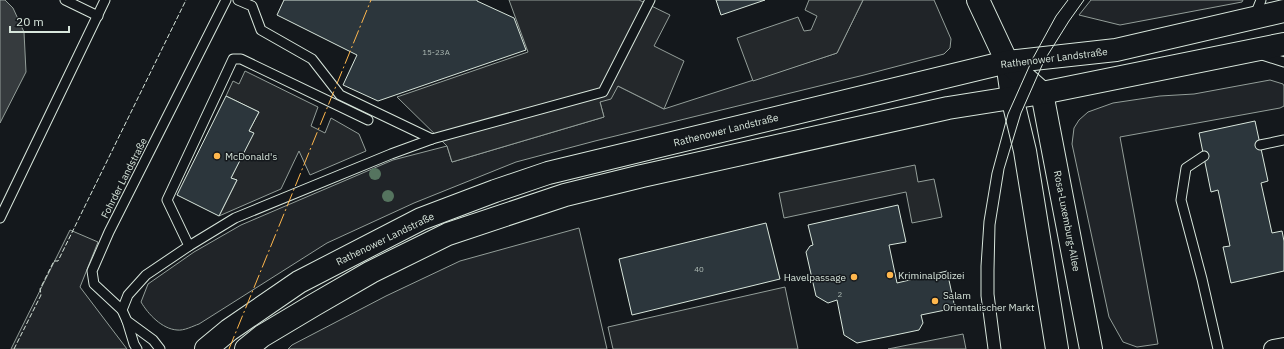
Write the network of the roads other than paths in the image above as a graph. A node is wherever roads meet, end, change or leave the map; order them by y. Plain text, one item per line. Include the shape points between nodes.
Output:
1 (65, 0) edge
2 (105, 0) edge
3 (226, 0) edge
4 (238, 0) edge
5 (650, 0) edge
6 (978, 0) edge
7 (1258, 9) edge
8 (1284, 11) edge
9 (98, 16) junction
10 (1284, 44) edge
11 (1249, 51) junction
12 (1007, 62) junction
13 (1284, 62) edge
14 (1042, 93) junction
15 (1012, 97) junction
16 (368, 120) dead end
17 (432, 139) junction
18 (1284, 140) edge
19 (1260, 145) dead end
20 (1204, 156) dead end
21 (0, 218) edge
22 (189, 246) junction
23 (122, 310) junction
24 (127, 321) junction
25 (1284, 347) edge
26 (137, 349) edge
27 (160, 349) edge
28 (206, 349) edge
29 (246, 349) edge
30 (1058, 349) edge
31 (1091, 349) edge
32 (1218, 349) edge
33 (1273, 349) edge

1 - 9 lane
2 - 9 lane
3 - 23 lane, Fohrder Landstraße via 109,232 92,271 94,284
4 - 17 lane via 252,6 261,30 312,59 340,95
5 - 17 lane via 603,92
6 - 12 main road
7 - 8 main road, Rathenower Landstraße
7 - 12 main road, Rathenower Landstraße via 1116,50
9 - 21 lane
10 - 11 main road
11 - 13 lane
11 - 14 main road
12 - 14 main road
12 - 15 main road
12 - 28 main road, Rathenower Landstraße via 548,173 495,191 420,219 299,282
14 - 15 main road
14 - 31 main road, Rosa-Luxemburg-Allee
15 - 29 main road via 959,106 565,195 448,234 371,272 262,336
15 - 30 main road via 1025,151
16 - 22 lane via 241,59 233,59 167,200
17 - 22 lane via 235,218
18 - 19 lane
20 - 32 lane via 1186,168 1180,200
22 - 23 lane via 146,276 128,295
23 - 24 lane, Fohrder Landstraße
24 - 26 lane
24 - 27 lane, Fohrder Landstraße via 153,340
25 - 33 street

